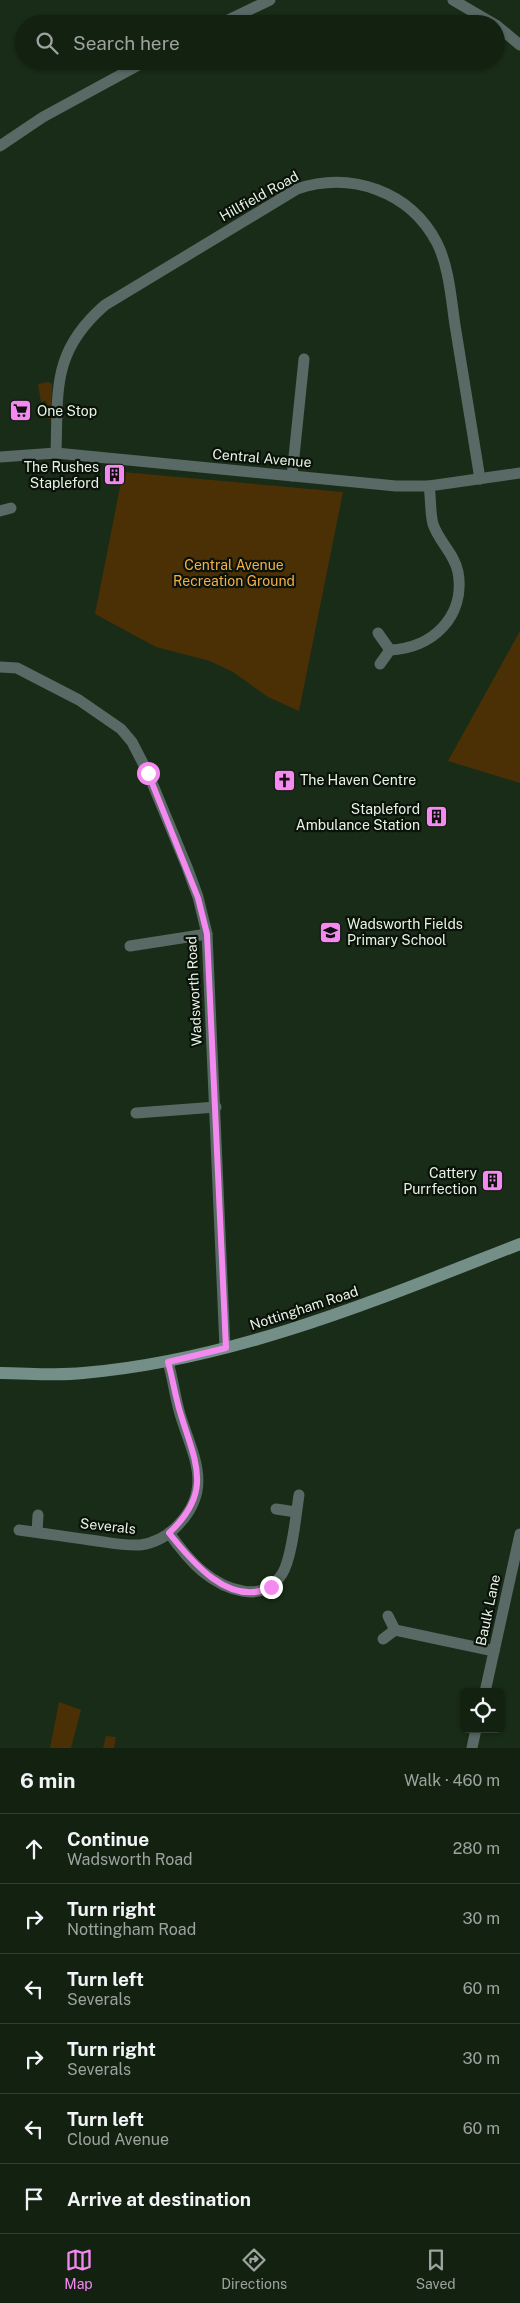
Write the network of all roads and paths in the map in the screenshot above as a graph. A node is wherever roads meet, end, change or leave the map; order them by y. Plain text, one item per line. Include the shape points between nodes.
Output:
1 (270, 0) edge
2 (453, 0) edge
3 (239, 15) edge
4 (479, 15) edge
5 (505, 33) edge
6 (520, 46) edge
7 (129, 70) edge
8 (0, 146) edge
9 (304, 359) dead end
10 (56, 454) junction
11 (0, 457) edge
12 (520, 473) edge
13 (292, 476) junction
14 (480, 479) junction
15 (429, 486) junction
16 (378, 633) dead end
17 (390, 650) junction
18 (380, 664) dead end
19 (0, 667) edge
20 (207, 934) junction
21 (130, 946) dead end
22 (216, 1107) junction
23 (136, 1113) dead end
24 (520, 1244) edge
25 (226, 1348) junction
26 (168, 1362) junction
27 (0, 1373) edge
28 (299, 1495) dead end
29 (276, 1509) dead end
30 (296, 1512) junction
31 (38, 1514) dead end
32 (19, 1530) dead end
33 (36, 1532) junction
34 (169, 1533) junction
35 (520, 1534) edge
36 (388, 1616) dead end
37 (394, 1630) junction
38 (383, 1639) dead end
39 (494, 1651) junction
40 (486, 1688) edge
41 (475, 1733) edge
42 (472, 1748) edge

1 - 3 street
2 - 4 street
5 - 6 street
7 - 8 street via 43,117
9 - 13 street
10 - 11 street, Central Avenue
10 - 13 street, Central Avenue
10 - 14 street, Hillfield Road via 60,373 68,350 86,321 105,305 297,189 326,182 354,182 389,194 407,206 437,242 447,278
12 - 14 street, Central Avenue
13 - 15 street, Central Avenue
14 - 15 street, Central Avenue
15 - 17 street via 433,524 452,555 458,572 456,605 440,631 427,641 412,648
16 - 17 street
17 - 18 street
19 - 20 street, Wadsworth Road via 17,668 80,700 121,729 132,742 187,867
20 - 21 street
20 - 22 street, Wadsworth Road
22 - 23 street
22 - 25 street, Wadsworth Road
24 - 25 main road, Nottingham Road via 354,1308
25 - 26 main road, Nottingham Road
26 - 27 main road, Nottingham Road via 81,1374
26 - 34 street, Severals via 180,1414 194,1453 198,1486 186,1516
28 - 30 street
29 - 30 street
30 - 34 street via 282,1574 271,1587 252,1594 237,1591 204,1572
31 - 33 street
32 - 33 street, Severals
33 - 34 street, Severals via 139,1545
35 - 39 street, Baulk Lane
36 - 37 street
37 - 38 street
37 - 39 street
39 - 40 street, Baulk Lane
41 - 42 street

